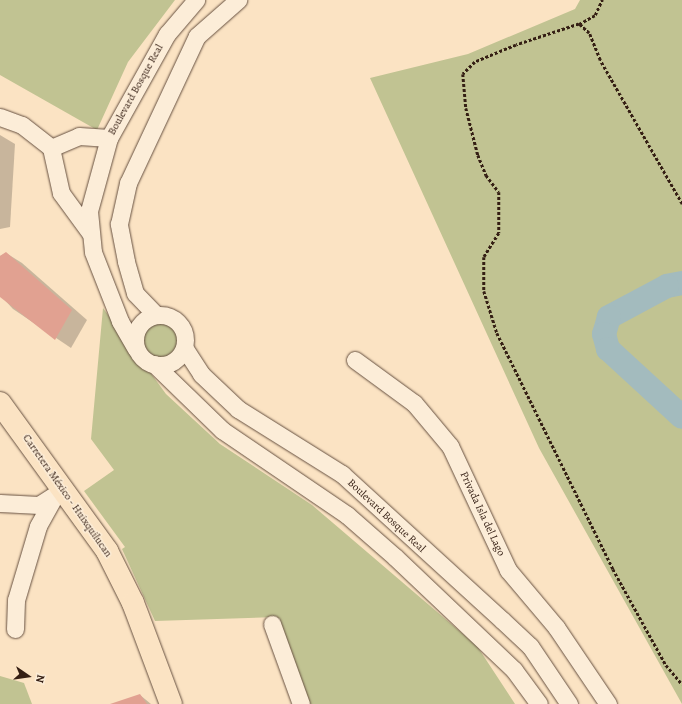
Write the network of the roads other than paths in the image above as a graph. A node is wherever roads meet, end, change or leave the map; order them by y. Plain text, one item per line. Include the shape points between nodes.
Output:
1 (196, 0) edge
2 (238, 0) edge
3 (0, 117) edge
4 (109, 138) junction
5 (51, 148) junction
6 (91, 234) junction
7 (156, 315) junction
8 (136, 349) junction
9 (185, 349) junction
10 (355, 360) dead end
11 (154, 364) junction
12 (0, 403) edge
13 (59, 490) junction
14 (0, 503) edge
15 (272, 624) dead end
16 (15, 629) dead end
17 (171, 704) edge
18 (301, 704) edge
19 (539, 704) edge
20 (569, 704) edge
21 (608, 704) edge

1 - 4 street, Boulevard Bosque Real via 168,34
2 - 7 street via 197,36 128,184 119,224 126,261 135,293
3 - 5 street via 22,126
4 - 5 street via 79,136
4 - 6 street, Boulevard Bosque Real via 89,211
5 - 6 street via 61,193
6 - 8 street, Boulevard Bosque Real via 93,252 106,288
7 - 8 street via 137,327
7 - 9 street via 177,321 186,339
8 - 11 street via 143,358
9 - 11 street via 173,362
9 - 20 street, Boulevard Bosque Real via 201,374 238,409 342,474 530,646
10 - 21 street, Privada Isla del Lago via 414,403 450,446 508,570 556,627
11 - 19 street via 222,430 348,515 390,552 514,670
12 - 13 main road, Carretera México - Huixquilucan
13 - 14 street via 39,505
13 - 16 street via 36,533 16,600
13 - 17 main road, Carretera México - Huixquilucan via 120,574
15 - 18 street

